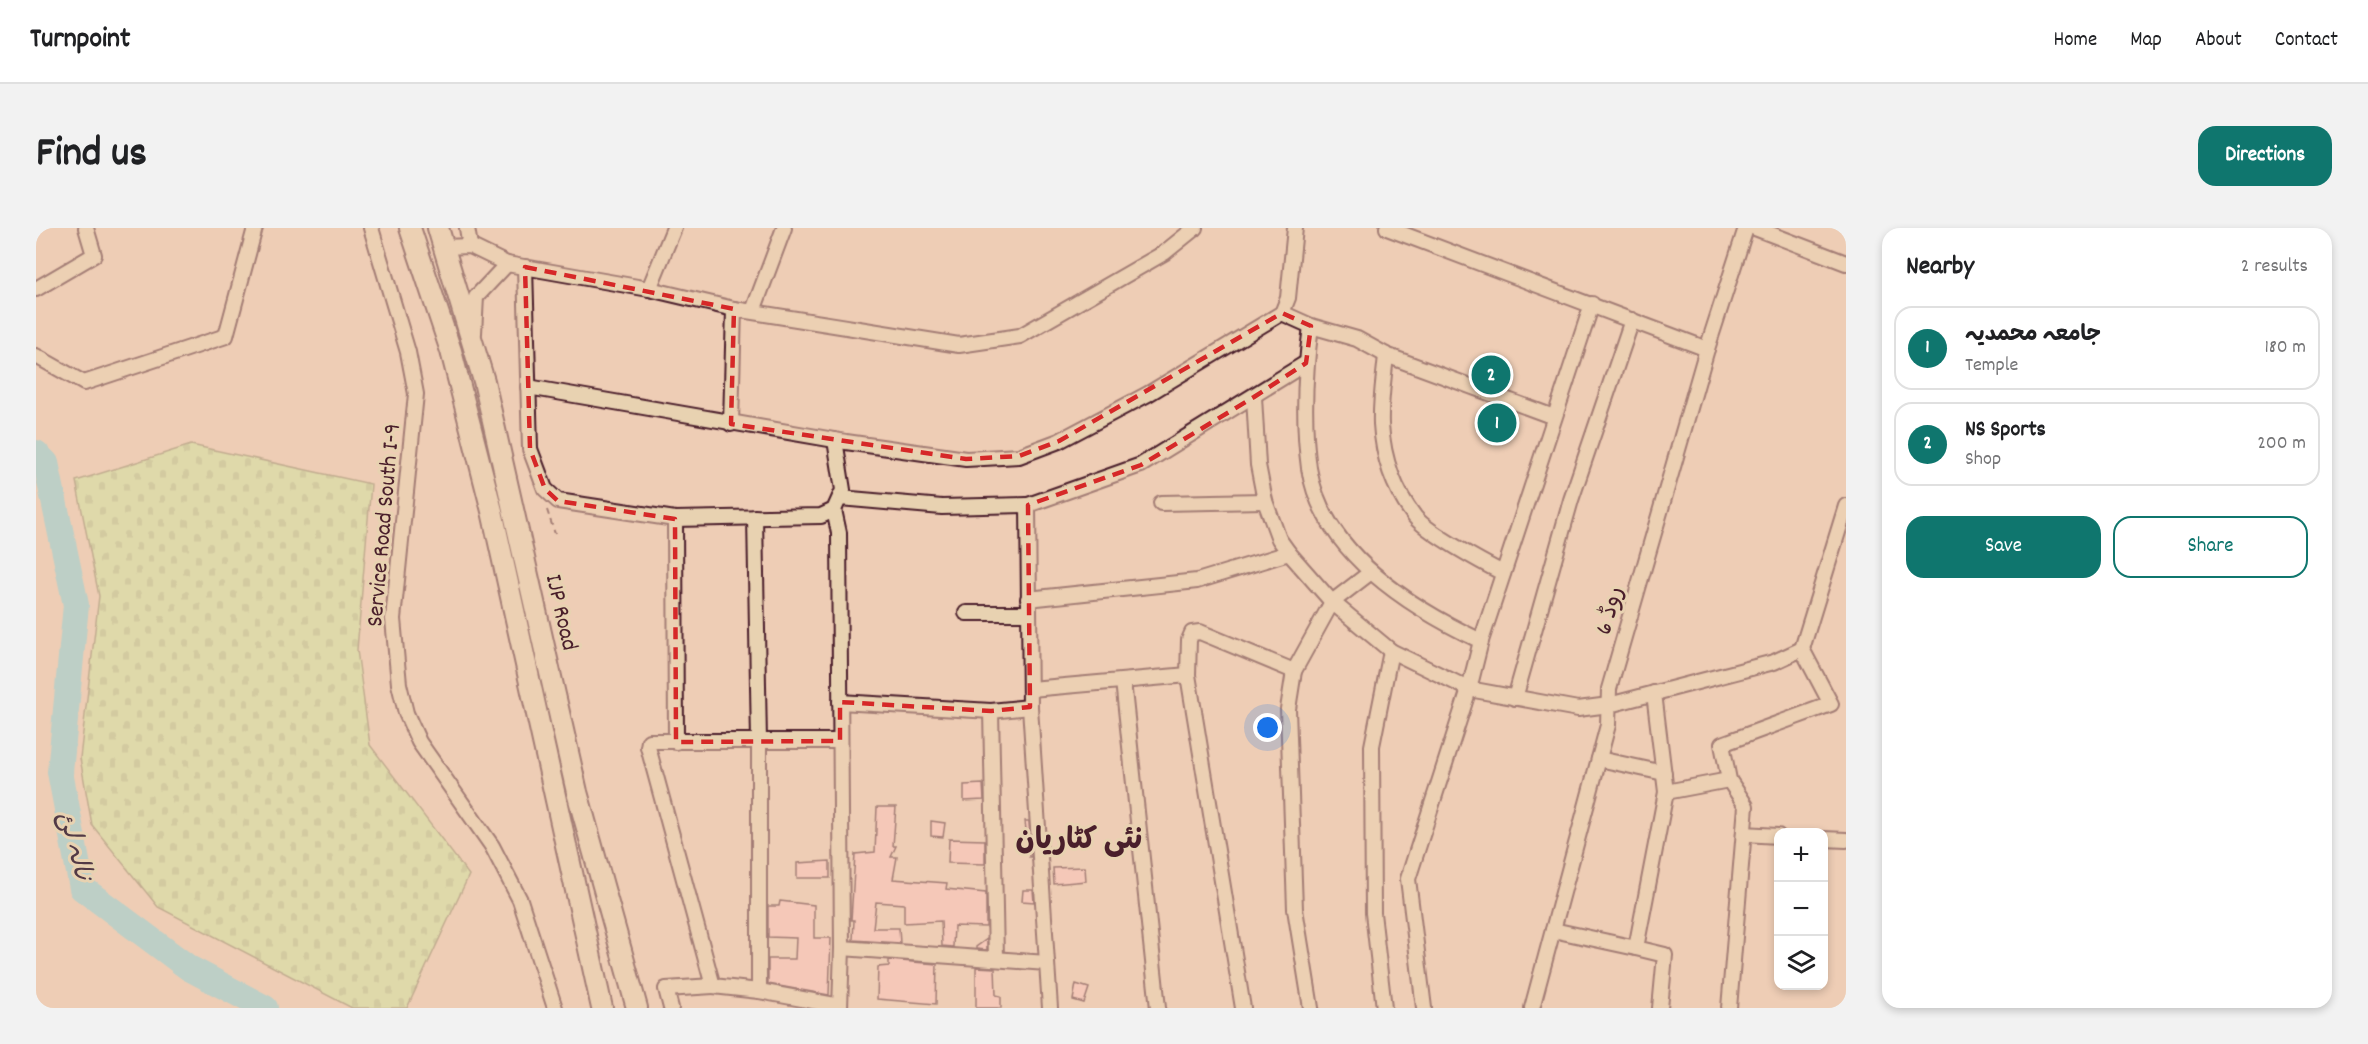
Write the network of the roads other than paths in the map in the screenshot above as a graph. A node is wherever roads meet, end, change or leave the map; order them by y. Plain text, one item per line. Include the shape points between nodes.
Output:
1 (86, 228) edge
2 (255, 228) edge
3 (371, 228) edge
4 (410, 228) edge
5 (438, 228) edge
6 (466, 228) edge
7 (674, 228) edge
8 (784, 228) edge
9 (1195, 228) edge
10 (1296, 228) edge
11 (1388, 228) edge
12 (1755, 228) edge
13 (470, 246) junction
14 (444, 247) junction
15 (1846, 263) edge
16 (507, 264) junction
17 (525, 267) junction
18 (36, 289) edge
19 (649, 289) junction
20 (1592, 304) junction
21 (734, 309) junction
22 (753, 311) junction
23 (1282, 313) junction
24 (1632, 320) junction
25 (1311, 326) junction
26 (473, 344) junction
27 (1707, 349) junction
28 (1386, 355) junction
29 (36, 356) edge
30 (1306, 363) junction
31 (528, 387) junction
32 (1254, 397) junction
33 (1554, 417) junction
34 (731, 424) junction
35 (835, 440) junction
36 (1264, 501) junction
37 (1161, 503) dead end
38 (837, 504) junction
39 (1028, 505) junction
40 (1846, 506) edge
41 (755, 517) junction
42 (675, 519) junction
43 (1289, 553) junction
44 (1371, 572) junction
45 (1503, 573) junction
46 (1332, 602) junction
47 (1028, 606) junction
48 (966, 612) dead end
49 (540, 626) junction
50 (518, 630) junction
51 (1481, 641) junction
52 (1802, 649) junction
53 (1391, 651) junction
54 (1294, 671) junction
55 (1188, 675) junction
56 (1123, 681) junction
57 (1031, 688) junction
58 (1469, 689) junction
59 (1654, 693) junction
60 (1515, 698) junction
61 (840, 702) junction
62 (1608, 705) junction
63 (1030, 707) junction
64 (992, 711) junction
65 (840, 741) junction
66 (676, 742) junction
67 (759, 742) junction
68 (1599, 759) junction
69 (1664, 773) junction
70 (1729, 780) junction
71 (1666, 792) junction
72 (1744, 834) junction
73 (1774, 836) edge
74 (1828, 839) edge
75 (1846, 840) edge
76 (1553, 930) junction
77 (842, 948) junction
78 (1636, 948) junction
79 (996, 958) junction
80 (1047, 963) junction
81 (713, 986) junction
82 (759, 991) junction
83 (840, 1007) edge
84 (555, 1008) edge
85 (602, 1008) edge
86 (637, 1008) edge
87 (671, 1008) edge
88 (1050, 1008) edge
89 (1158, 1008) edge
90 (1243, 1008) edge
91 (1311, 1008) edge
92 (1384, 1008) edge
93 (1424, 1008) edge
94 (1532, 1008) edge
95 (1660, 1008) edge
96 (1729, 1008) edge

1 - 18 street via 94,255
2 - 29 street via 226,336 84,383
3 - 84 street, Service Road South I-9 via 408,352 416,394 393,619 399,684 419,742 492,846 520,900
4 - 50 highway, IJP Road via 451,351
5 - 14 highway, IJP Road
6 - 13 street
7 - 19 street
8 - 22 street
9 - 22 street via 1164,253 1020,336 959,345
10 - 23 street via 1288,298
11 - 20 street
12 - 15 street
12 - 27 street, روڈ 6
13 - 14 street
13 - 16 street
14 - 26 highway, IJP Road
16 - 17 street
16 - 26 street via 476,297
17 - 19 street
17 - 31 street
19 - 21 street
20 - 24 street
20 - 33 street
21 - 22 street
21 - 34 street
23 - 25 street
23 - 35 street via 1148,394 1059,441 1019,456 966,459
24 - 27 street
24 - 60 street via 1571,500
25 - 28 street via 1356,339
25 - 30 street
26 - 49 highway, IJP Road
27 - 62 street, روڈ 6 via 1609,689
28 - 33 street
28 - 45 street via 1381,423 1388,469 1403,499 1416,519
30 - 32 street
30 - 44 street via 1310,469 1323,510
31 - 34 street
31 - 42 street via 530,449 545,489 558,501
32 - 36 street
32 - 39 street via 1141,465
33 - 45 street
34 - 35 street
35 - 38 street via 843,490
36 - 37 street
36 - 43 street
38 - 39 street
38 - 41 street via 821,516
38 - 61 street
39 - 47 street
40 - 52 street
41 - 42 street
41 - 67 street
42 - 66 street
43 - 46 street
43 - 47 street via 1197,581
44 - 46 street
44 - 51 street via 1433,619
45 - 51 street
46 - 53 street
46 - 54 street
47 - 48 street
47 - 57 street
49 - 50 highway
49 - 86 highway, IJP Road via 577,792
50 - 85 highway, IJP Road
51 - 58 street
52 - 59 street via 1774,662
52 - 70 street via 1831,704 1722,744
53 - 58 street
53 - 92 street via 1372,746 1372,913
54 - 55 street via 1200,632 1192,633 1189,640
54 - 91 street via 1288,709 1295,909
55 - 56 street
55 - 90 street
56 - 57 street
56 - 89 street
57 - 63 street
58 - 60 street
58 - 93 street via 1408,879
59 - 62 street
59 - 69 street
60 - 62 street via 1578,710
61 - 64 street
61 - 65 street
62 - 68 street, روڈ 6 via 1608,725
63 - 64 street
63 - 80 street
64 - 79 street
65 - 67 street
65 - 77 street
66 - 67 street
66 - 81 street via 650,741 648,747
67 - 82 street
68 - 69 street
68 - 76 street, روڈ 6
69 - 71 street
70 - 71 street
70 - 72 street via 1746,806
71 - 78 street
72 - 73 street
72 - 96 street
74 - 75 street
76 - 78 street
76 - 94 street, روڈ 6
77 - 79 street
77 - 83 street
78 - 95 street via 1665,955
79 - 80 street
80 - 88 street
81 - 82 street
81 - 87 street via 666,989
82 - 83 street

